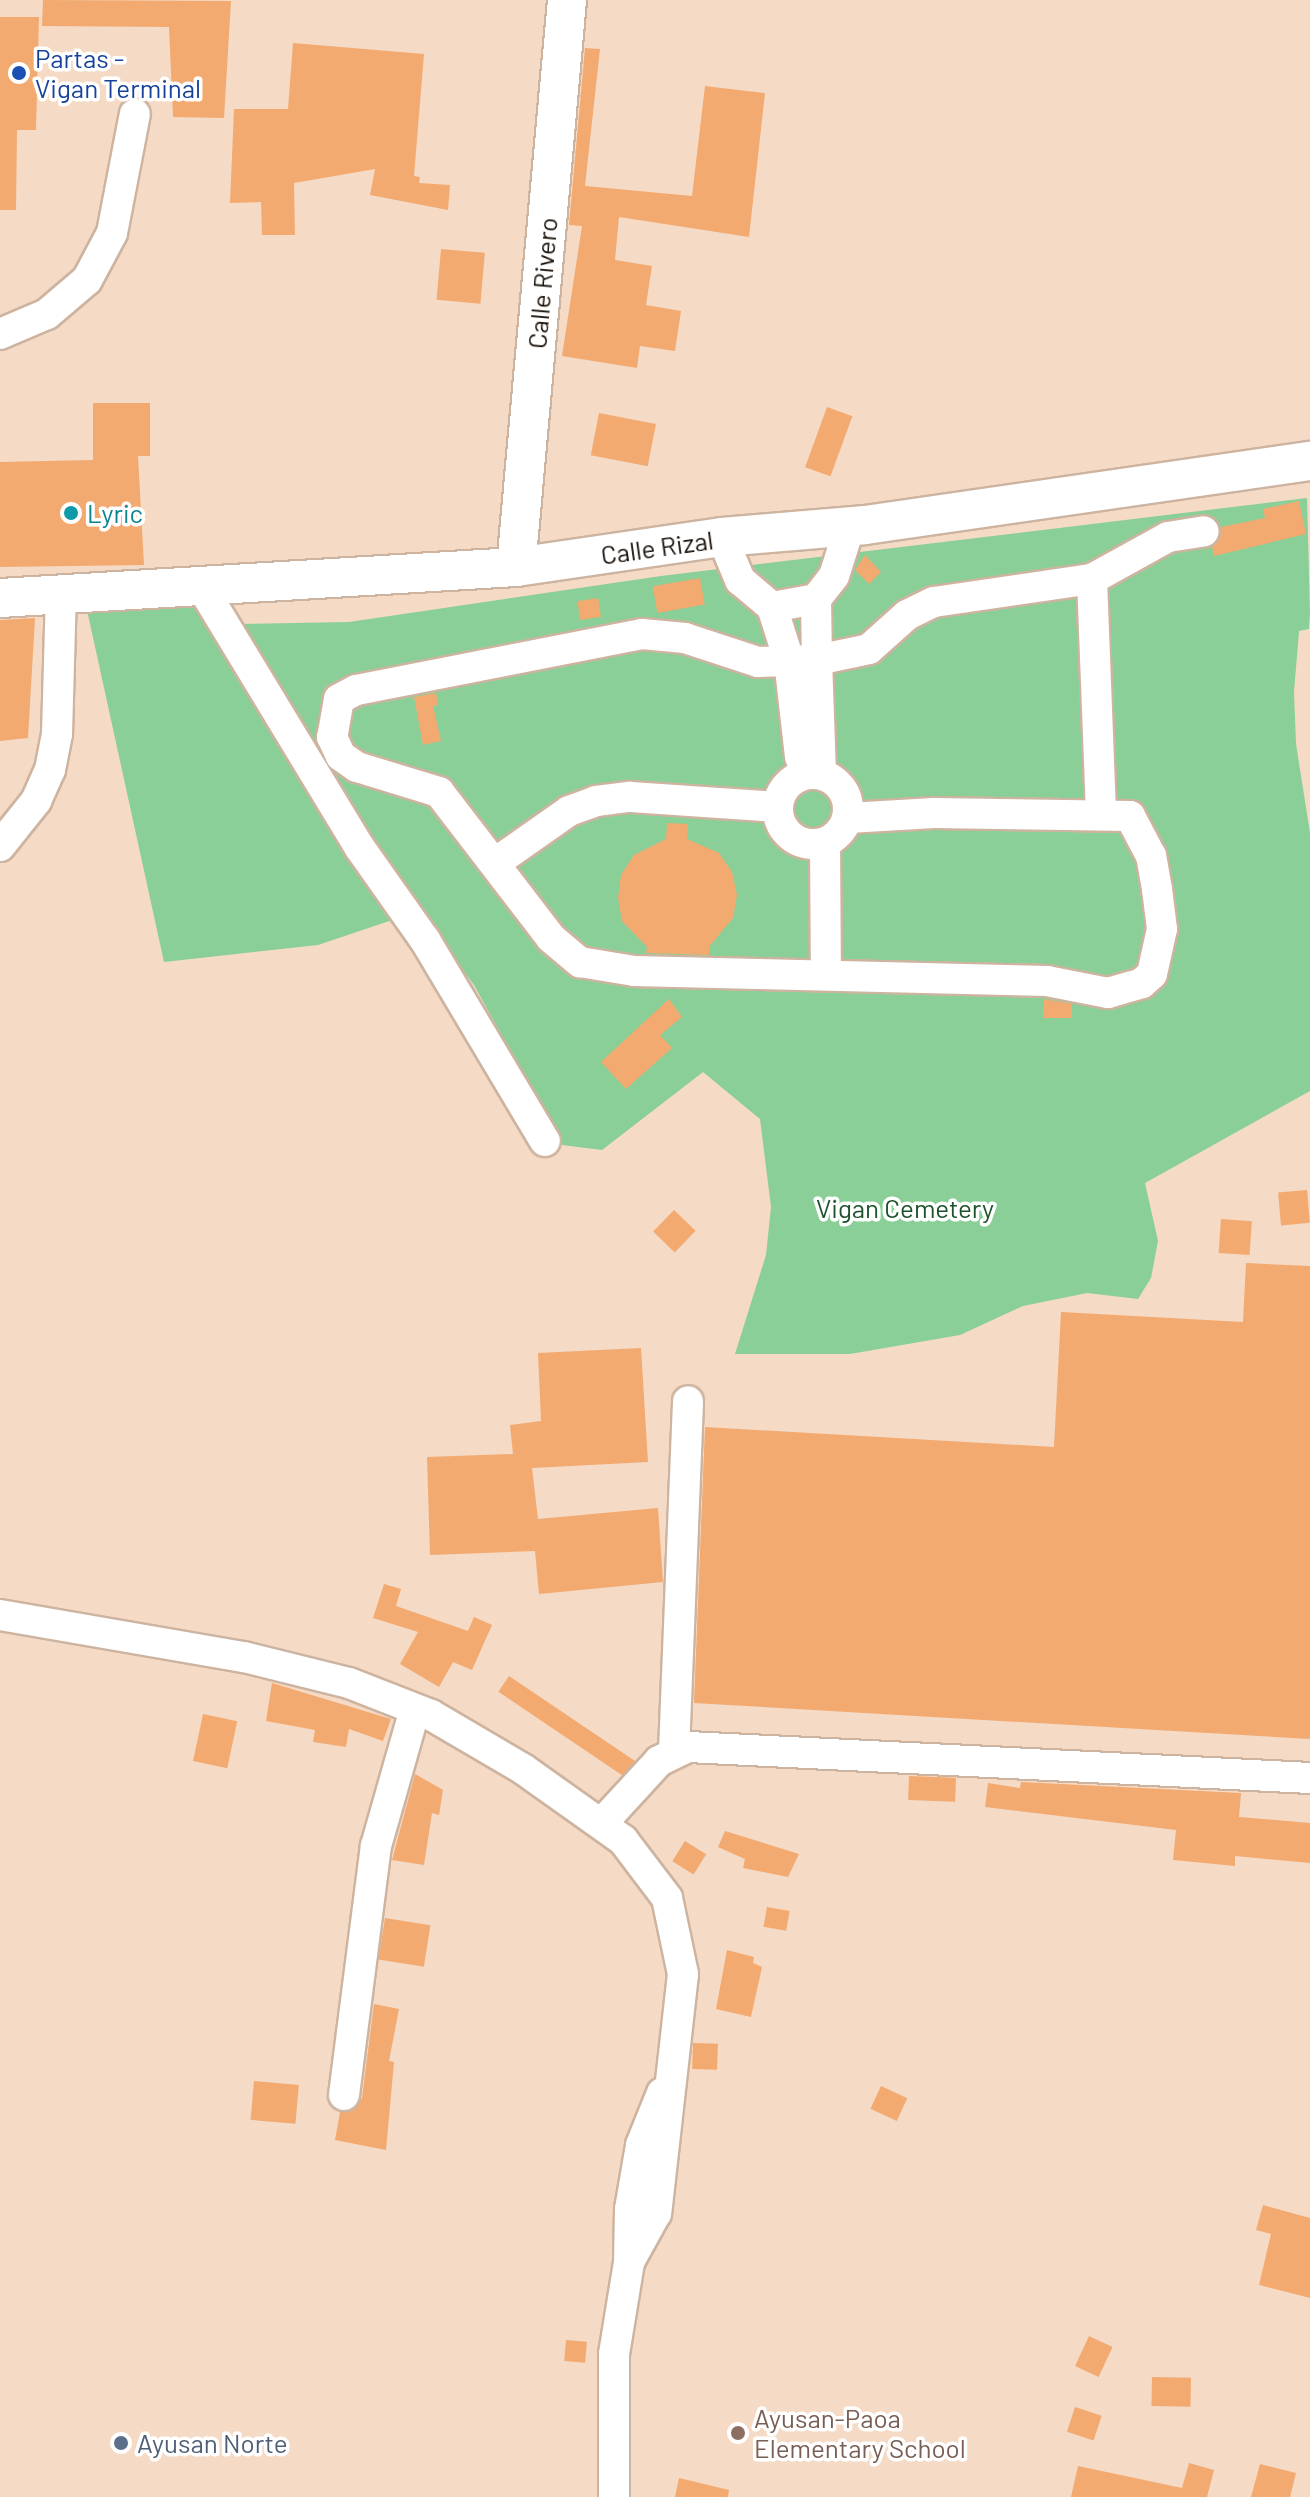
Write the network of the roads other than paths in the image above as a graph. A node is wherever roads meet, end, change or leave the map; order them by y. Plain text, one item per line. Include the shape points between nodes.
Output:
1 (567, 0) edge
2 (135, 114) dead end
3 (0, 334) edge
4 (1310, 461) edge
5 (850, 526) junction
6 (1204, 531) dead end
7 (722, 537) junction
8 (516, 567) junction
9 (1092, 579) junction
10 (203, 589) junction
11 (61, 592) junction
12 (0, 598) edge
13 (816, 599) junction
14 (772, 607) junction
15 (803, 660) junction
16 (811, 775) junction
17 (778, 807) junction
18 (1101, 812) junction
19 (848, 818) junction
20 (825, 843) junction
21 (0, 846) edge
22 (495, 863) junction
23 (826, 973) junction
24 (545, 1141) dead end
25 (688, 1401) dead end
26 (0, 1615) edge
27 (415, 1709) junction
28 (674, 1751) junction
29 (1310, 1778) edge
30 (603, 1822) junction
31 (344, 2095) dead end
32 (614, 2497) edge

1 - 8 main road, Calle Rivero
2 - 3 street via 112,233 87,280 47,314
4 - 5 main road, Calle Rizal
5 - 7 main road, Calle Rizal
5 - 13 street via 834,576
6 - 9 street via 1168,537
7 - 8 main road, Calle Rizal
7 - 14 street via 740,580
8 - 10 main road, Calle Rizal
9 - 15 street via 934,602 907,615 869,649
9 - 18 street
10 - 11 main road, Calle Rizal
10 - 24 street
11 - 12 main road, Calle Rizal
11 - 21 street via 57,734 50,770 36,801
13 - 14 street
13 - 15 street
14 - 15 street
15 - 16 street
15 - 22 street via 758,662 685,638 642,634 356,690 339,699 332,737 341,756 439,792
16 - 17 street via 781,795
16 - 19 street via 845,793
17 - 20 street via 785,831 795,840
17 - 22 street via 631,797 596,801 569,811
18 - 19 street
18 - 23 street via 1130,816 1151,856 1162,929 1159,957 1142,983 1108,993 1047,981
19 - 20 street
20 - 23 street
22 - 23 street via 551,938 580,962 634,971
25 - 28 street
26 - 27 street via 244,1657 349,1683
27 - 30 street via 523,1769
27 - 31 street via 376,1846
28 - 29 street via 688,1747
28 - 30 street
30 - 32 street via 646,1865 667,1898 683,1974 670,2071 614,2354

